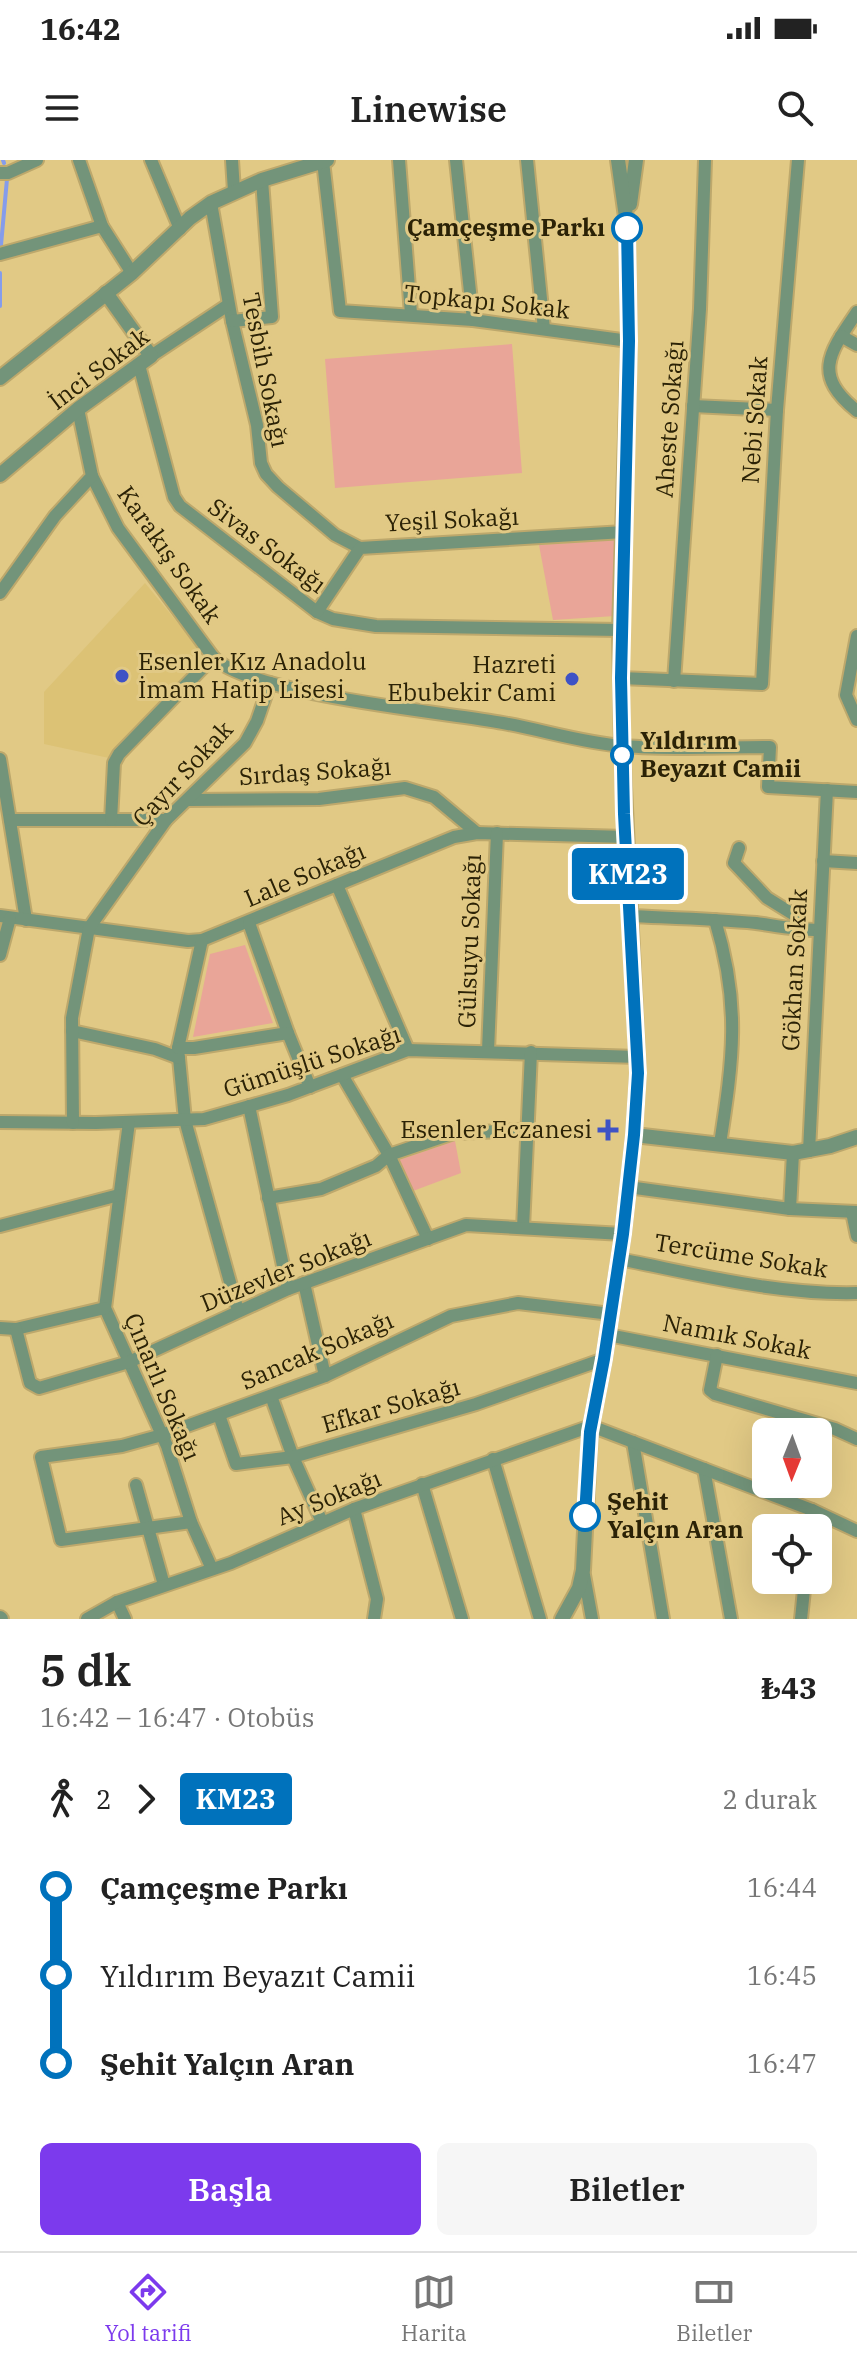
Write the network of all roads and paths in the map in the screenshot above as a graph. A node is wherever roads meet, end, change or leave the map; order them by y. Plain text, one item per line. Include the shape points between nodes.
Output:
1 (37, 160) edge
2 (79, 160) edge
3 (151, 160) edge
4 (232, 160) edge
5 (399, 160) edge
6 (456, 160) edge
7 (527, 160) edge
8 (618, 160) edge
9 (636, 160) edge
10 (705, 160) edge
11 (798, 160) edge
12 (319, 161) edge
13 (0, 173) edge
14 (262, 180) junction
15 (234, 191) junction
16 (211, 203) junction
17 (627, 224) junction
18 (102, 226) junction
19 (180, 229) junction
20 (0, 254) edge
21 (132, 273) junction
22 (106, 293) junction
23 (228, 305) junction
24 (857, 312) edge
25 (411, 314) junction
26 (473, 320) junction
27 (232, 321) junction
28 (544, 329) junction
29 (841, 336) junction
30 (629, 341) junction
31 (857, 345) edge
32 (145, 361) junction
33 (0, 378) edge
34 (693, 406) junction
35 (78, 409) junction
36 (777, 410) junction
37 (857, 411) edge
38 (2, 468) edge
39 (92, 476) junction
40 (624, 532) junction
41 (360, 548) junction
42 (0, 593) edge
43 (317, 612) junction
44 (620, 630) junction
45 (857, 636) edge
46 (213, 657) junction
47 (621, 678) junction
48 (674, 681) junction
49 (270, 683) junction
50 (855, 714) edge
51 (622, 746) junction
52 (0, 759) edge
53 (827, 790) junction
54 (857, 792) edge
55 (189, 800) junction
56 (10, 820) junction
57 (111, 820) junction
58 (166, 820) junction
59 (477, 833) junction
60 (497, 833) junction
61 (626, 837) junction
62 (739, 848) dead end
63 (823, 861) junction
64 (857, 863) edge
65 (337, 885) junction
66 (630, 916) junction
67 (5, 917) edge
68 (26, 920) junction
69 (715, 920) junction
70 (249, 923) junction
71 (89, 928) junction
72 (802, 930) junction
73 (818, 930) junction
74 (202, 940) junction
75 (0, 955) edge
76 (72, 1031) junction
77 (288, 1033) junction
78 (408, 1050) junction
79 (488, 1051) junction
80 (531, 1052) junction
81 (178, 1053) junction
82 (638, 1057) junction
83 (342, 1075) junction
84 (310, 1087) junction
85 (249, 1106) junction
86 (185, 1120) junction
87 (0, 1122) edge
88 (129, 1122) junction
89 (73, 1123) junction
90 (528, 1130) junction
91 (634, 1135) junction
92 (857, 1137) edge
93 (720, 1144) junction
94 (809, 1151) junction
95 (793, 1153) junction
96 (389, 1155) junction
97 (628, 1187) junction
98 (119, 1195) junction
99 (268, 1198) junction
100 (790, 1209) junction
101 (854, 1212) edge
102 (0, 1226) edge
103 (523, 1228) junction
104 (623, 1234) junction
105 (857, 1236) edge
106 (428, 1239) junction
107 (619, 1259) junction
108 (304, 1283) junction
109 (288, 1289) junction
110 (857, 1293) edge
111 (105, 1308) junction
112 (238, 1311) junction
113 (611, 1314) junction
114 (0, 1328) edge
115 (16, 1329) junction
116 (608, 1335) junction
117 (717, 1355) junction
118 (604, 1359) junction
119 (129, 1362) junction
120 (325, 1376) junction
121 (857, 1383) edge
122 (271, 1396) junction
123 (219, 1415) junction
124 (591, 1426) junction
125 (162, 1435) junction
126 (857, 1439) edge
127 (633, 1442) junction
128 (293, 1457) junction
129 (493, 1459) junction
130 (704, 1469) junction
131 (422, 1484) junction
132 (136, 1485) dead end
133 (354, 1509) junction
134 (812, 1510) junction
135 (812, 1514) edge
136 (191, 1522) junction
137 (322, 1522) junction
138 (148, 1529) junction
139 (857, 1531) edge
140 (212, 1569) junction
141 (583, 1570) junction
142 (164, 1585) junction
143 (804, 1594) edge
144 (117, 1602) junction
145 (87, 1619) edge
146 (125, 1619) edge
147 (374, 1619) edge
148 (462, 1619) edge
149 (540, 1619) edge
150 (562, 1619) edge
151 (592, 1619) edge
152 (663, 1619) edge
153 (731, 1619) edge
154 (801, 1619) edge

1 - 13 street
2 - 18 street
3 - 19 street
4 - 15 street
5 - 25 street
6 - 26 street
7 - 28 street
8 - 17 street
9 - 17 street
10 - 34 street, Aheste Sokağı
11 - 36 street, Nebi Sokak
12 - 14 street
12 - 25 street, Topkapı Sokak via 340,311
14 - 15 street
14 - 27 street via 272,317
15 - 16 street
16 - 19 street
16 - 23 street, Tesbih Sokağı
17 - 30 street
18 - 20 street
18 - 21 street
19 - 21 street
21 - 22 street
22 - 32 street, Sivas Sokağı
22 - 33 street
23 - 27 street, Tesbih Sokağı
23 - 32 street, İnci Sokak
24 - 29 street
25 - 26 street, Topkapı Sokak
26 - 28 street, Topkapı Sokak
27 - 41 street, Tesbih Sokağı via 266,474 335,535
28 - 30 street, Topkapı Sokak
29 - 31 street
29 - 37 street via 832,352 830,381
30 - 40 street
32 - 35 street, İnci Sokak
32 - 43 street, Sivas Sokağı via 180,506
34 - 36 street
34 - 48 street, Aheste Sokağı
35 - 38 street, İnci Sokak
35 - 39 street, Karakış Sokak
36 - 48 street, Nebi Sokak via 762,684
39 - 42 street via 55,516
39 - 46 street, Karakış Sokak via 118,528
40 - 41 street, Yeşil Sokağı
40 - 44 street
41 - 43 street, Yeşil Sokağı
43 - 44 street, Sivas Sokağı via 376,626
44 - 47 street
45 - 50 street via 846,695
46 - 49 street via 243,676
46 - 57 street via 119,754
47 - 48 street
47 - 51 street
49 - 51 street
49 - 55 street, Çayır Sokak via 245,743
51 - 53 street via 770,747 768,787
51 - 61 street
52 - 56 street
53 - 54 street
53 - 63 street, Gökhan Sokak
55 - 58 street, Çayır Sokak
55 - 59 street, Sırdaş Sokağı via 319,799 405,788 434,797
56 - 57 street
56 - 68 street
57 - 58 street
58 - 71 street, Çayır Sokak
59 - 60 street, Lale Sokağı
59 - 65 street, Lale Sokağı via 412,852
60 - 61 street, Lale Sokağı
60 - 79 street, Gülsuyu Sokağı
61 - 66 street
62 - 72 street via 734,863 767,898 796,916
63 - 64 street
63 - 73 street, Gökhan Sokak
65 - 70 street, Lale Sokağı
65 - 78 street
66 - 69 street
66 - 82 street
67 - 68 street, Lale Sokağı
67 - 75 street
68 - 71 street, Lale Sokağı
69 - 72 street
69 - 93 street via 727,958 734,1030
70 - 74 street, Lale Sokağı
70 - 77 street
71 - 74 street, Lale Sokağı
71 - 76 street
72 - 73 street
73 - 94 street, Gökhan Sokak
74 - 81 street
76 - 81 street
76 - 89 street
77 - 81 street
77 - 84 street
78 - 79 street, Gümüşlü Sokağı
78 - 83 street, Gümüşlü Sokağı
79 - 80 street, Gümüşlü Sokağı
80 - 82 street, Gümüşlü Sokağı
80 - 90 street
81 - 86 street
82 - 91 street
83 - 84 street, Gümüşlü Sokağı
83 - 96 street
84 - 85 street, Gümüşlü Sokağı
85 - 86 street, Gümüşlü Sokağı
85 - 99 street
86 - 88 street, Gümüşlü Sokağı
86 - 112 street
87 - 89 street, Gümüşlü Sokağı
88 - 89 street, Gümüşlü Sokağı
88 - 98 street, Çınarlı Sokağı
90 - 96 street via 454,1133
90 - 103 street
91 - 93 street
91 - 97 street
92 - 94 street
93 - 95 street
94 - 95 street
95 - 100 street
96 - 99 street via 376,1166 321,1189
96 - 106 street
97 - 100 street
97 - 104 street
98 - 102 street
98 - 111 street, Çınarlı Sokağı
99 - 109 street
100 - 101 street
101 - 105 street
103 - 104 street, Düzevler Sokağı
103 - 106 street, Düzevler Sokağı via 466,1225
104 - 107 street
106 - 108 street, Düzevler Sokağı
107 - 110 street, Tercüme Sokak via 778,1289
107 - 113 street
108 - 109 street, Düzevler Sokağı
108 - 120 street
109 - 112 street, Düzevler Sokağı
111 - 115 street
111 - 119 street, Çınarlı Sokağı
112 - 119 street, Düzevler Sokağı
113 - 116 street
113 - 120 street, Sancak Sokağı via 518,1303 451,1316
114 - 115 street
115 - 119 street, Düzevler Sokağı via 30,1383 39,1388
116 - 117 street, Namık Sokak
116 - 118 street
117 - 121 street, Namık Sokak
117 - 126 street via 710,1390 715,1394
118 - 124 street
118 - 128 street, Efkar Sokağı via 476,1404
119 - 125 street, Çınarlı Sokağı
120 - 122 street, Sancak Sokağı
122 - 123 street, Sancak Sokağı
122 - 128 street
123 - 125 street, Sancak Sokağı
123 - 128 street, Efkar Sokağı via 236,1464
124 - 127 street
124 - 129 street, Ay Sokağı
124 - 141 street
125 - 136 street, Çınarlı Sokağı
125 - 138 street, Sancak Sokağı via 41,1457 61,1540
127 - 130 street
127 - 152 street
128 - 137 street
129 - 131 street, Ay Sokağı
129 - 149 street
130 - 134 street
130 - 153 street
131 - 133 street, Ay Sokağı
131 - 148 street
132 - 138 street
133 - 137 street, Ay Sokağı
133 - 147 street via 377,1599
134 - 135 street
134 - 139 street
136 - 138 street
136 - 140 street, Çınarlı Sokağı
137 - 140 street, Ay Sokağı
138 - 142 street
140 - 142 street, Ay Sokağı
141 - 150 street
141 - 151 street
142 - 144 street, Ay Sokağı
143 - 154 street
144 - 145 street, Ay Sokağı
144 - 146 street

